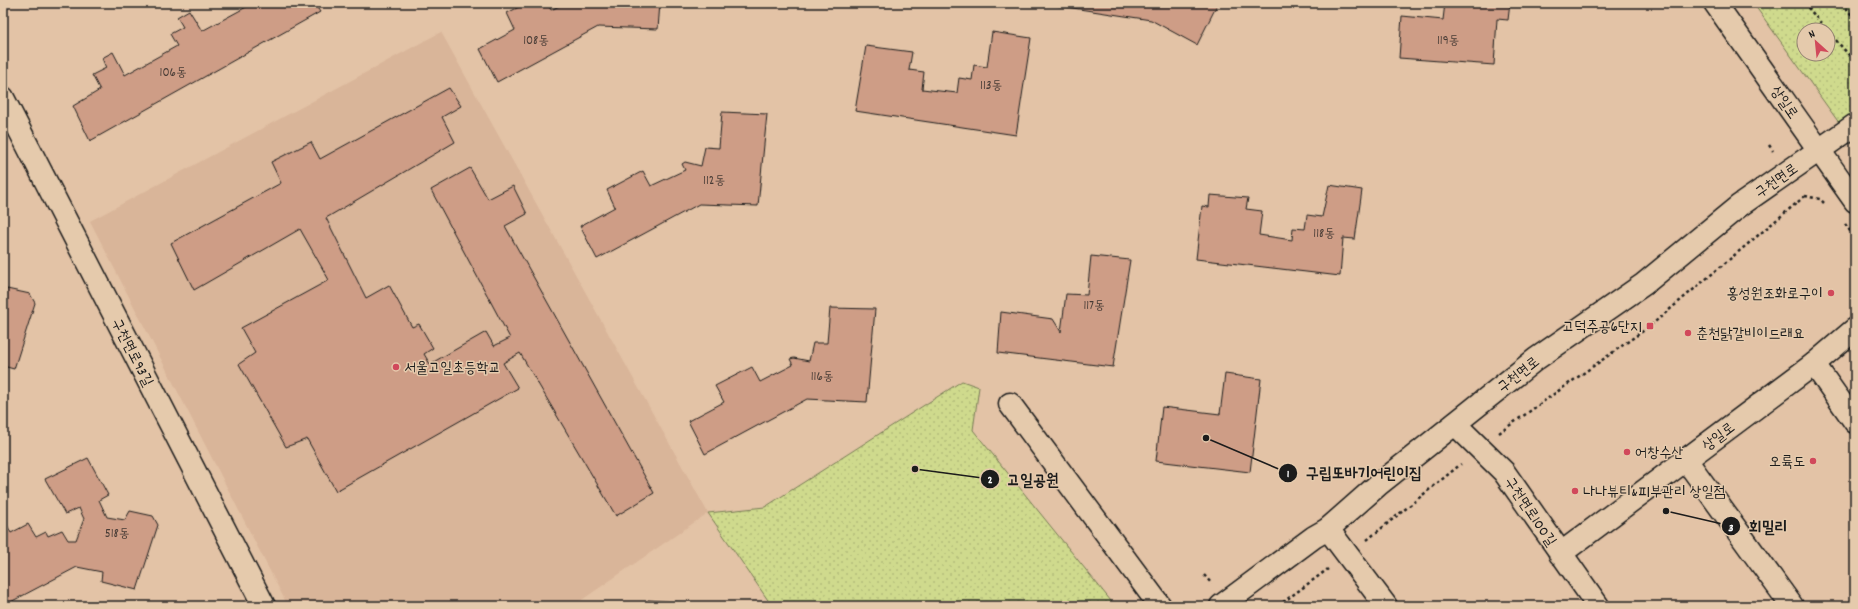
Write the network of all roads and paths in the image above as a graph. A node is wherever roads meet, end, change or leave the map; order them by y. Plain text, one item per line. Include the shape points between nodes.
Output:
1 (1716, 3) edge
2 (1804, 3) edge
3 (1842, 3) edge
4 (1855, 19) edge
5 (1821, 22) edge
6 (1836, 39) edge
7 (1855, 62) edge
8 (3, 98) edge
9 (1855, 125) edge
10 (1819, 150) junction
11 (1805, 196) dead end
12 (1855, 201) edge
13 (1855, 329) edge
14 (1814, 364) junction
15 (1010, 404) dead end
16 (1855, 422) edge
17 (1455, 424) junction
18 (1480, 449) junction
19 (1686, 460) junction
20 (1328, 529) junction
21 (1347, 554) junction
22 (1560, 554) junction
23 (264, 606) edge
24 (1160, 606) edge
25 (1222, 606) edge
26 (1278, 606) edge
27 (1386, 606) edge
28 (1598, 606) edge
29 (1792, 606) edge

1 - 10 street, 상일로
2 - 5 path
3 - 4 path
6 - 7 path
8 - 23 street, 구천면로93길
9 - 10 street, 구천면로
10 - 12 street, 상일로
10 - 17 street, 구천면로 via 1739,206 1644,284 1536,359
11 - 18 path via 1650,326 1502,429
13 - 14 street, 상일로
14 - 16 street
14 - 19 street, 상일로
15 - 24 street
17 - 18 street, 구천면로100길
17 - 20 street, 구천면로 via 1378,485
18 - 21 path
18 - 22 street, 구천면로100길 via 1504,472
19 - 22 street, 상일로
19 - 29 street
20 - 21 street
20 - 25 street, 구천면로
21 - 26 path
21 - 27 street
22 - 28 street, 구천면로100길

